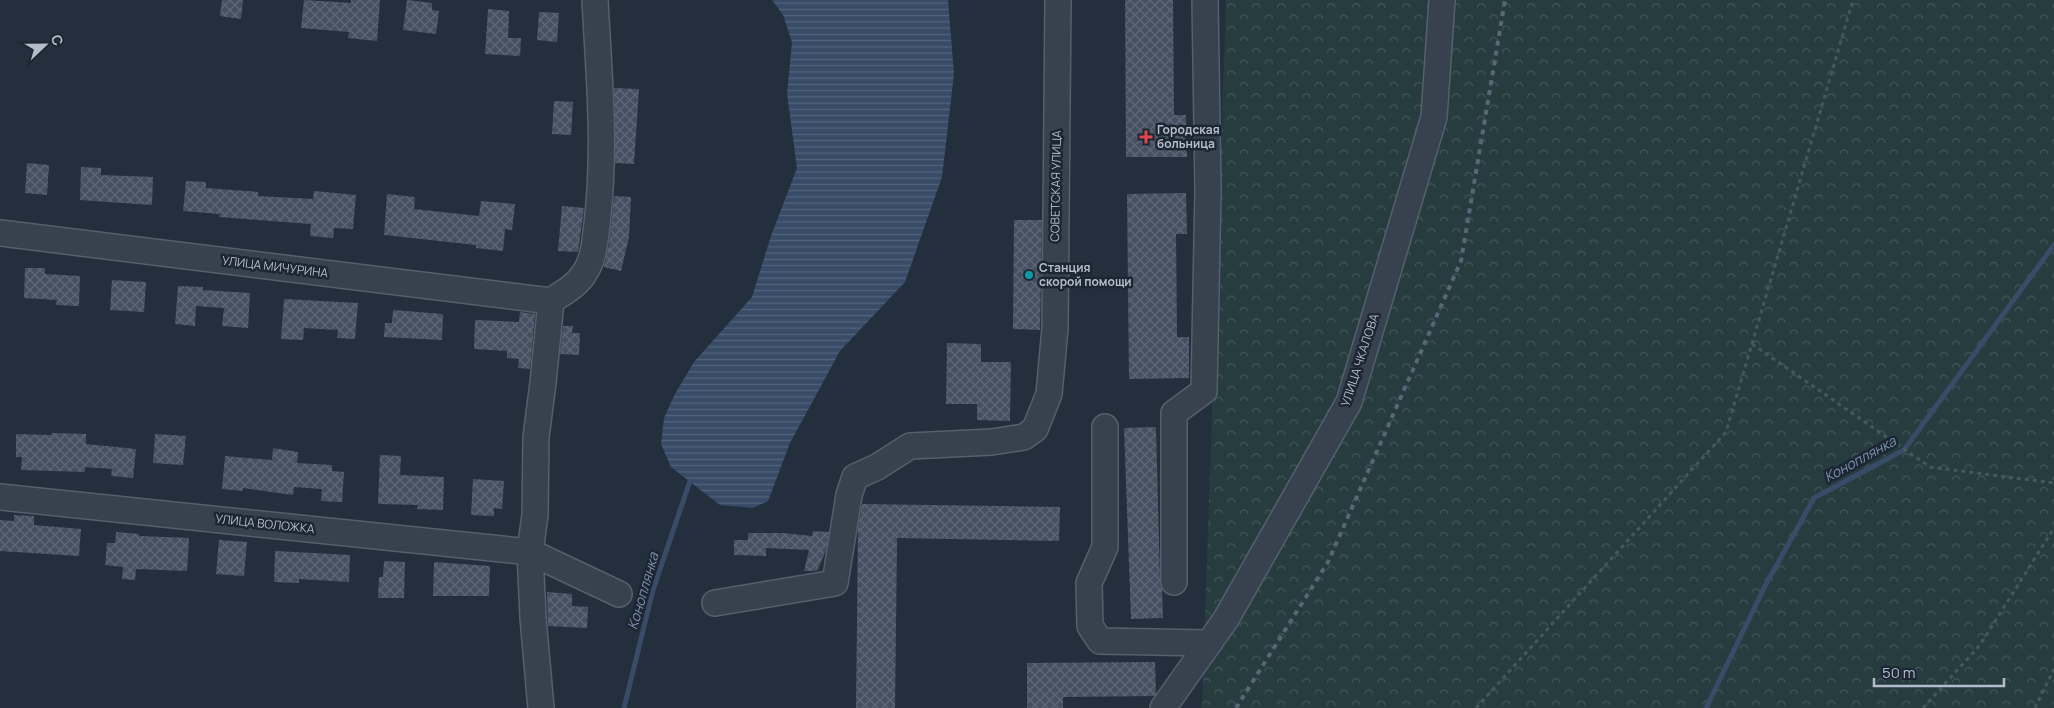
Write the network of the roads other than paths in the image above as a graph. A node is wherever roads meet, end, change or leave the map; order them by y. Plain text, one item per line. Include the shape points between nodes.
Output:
1 (595, 0) edge
2 (1058, 0) edge
3 (1205, 0) edge
4 (1442, 0) edge
5 (0, 233) edge
6 (551, 301) junction
7 (1105, 427) dead end
8 (0, 497) edge
9 (530, 552) junction
10 (1174, 582) dead end
11 (619, 594) dead end
12 (715, 603) dead end
13 (1209, 643) junction
14 (541, 708) edge
15 (1163, 708) edge

1 - 6 street via 603,146 594,249 586,270 575,285
2 - 12 street, СОВЕТСКАЯ УЛИЦА via 1055,328 1049,394 1035,429 1024,437 992,442 910,446 855,477 849,495 835,584
3 - 10 street via 1208,190 1204,391 1174,413
4 - 13 street, УЛИЦА ЧКАЛОВА via 1434,117 1349,402 1226,619
5 - 6 street, УЛИЦА МИЧУРИНА
6 - 9 street via 536,437 535,515
7 - 13 street via 1106,547 1089,583 1090,626 1100,641
8 - 9 street, УЛИЦА ВОЛОЖКА
9 - 11 street
9 - 14 street
13 - 15 street, УЛИЦА ЧКАЛОВА

